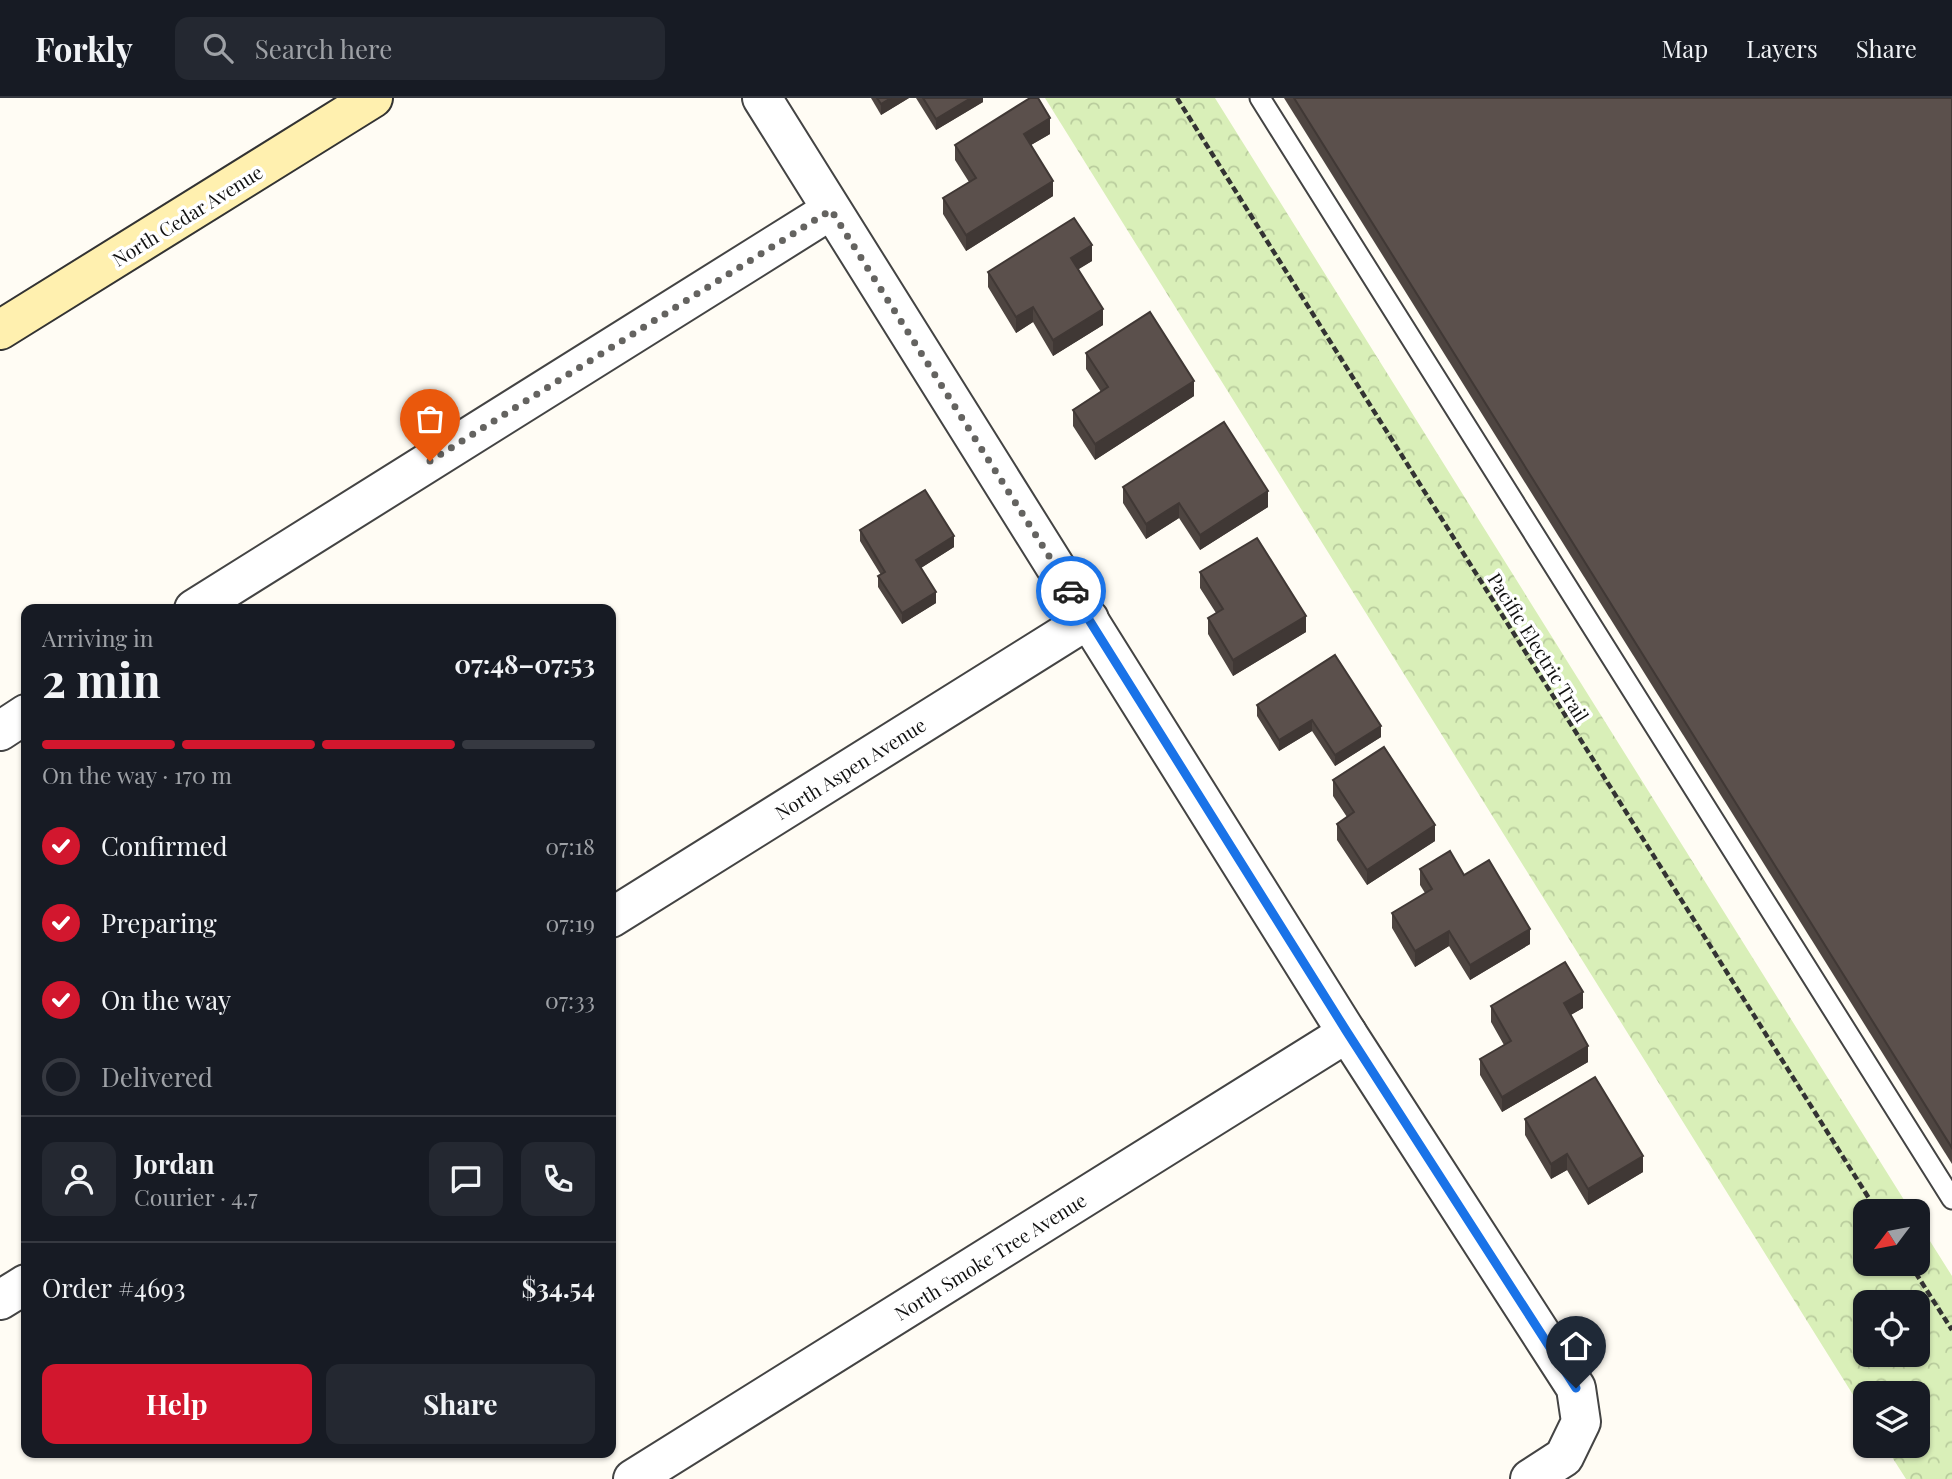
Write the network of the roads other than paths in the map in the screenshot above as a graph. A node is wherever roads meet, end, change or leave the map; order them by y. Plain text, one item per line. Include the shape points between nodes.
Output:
1 (373, 98) edge
2 (762, 98) edge
3 (1261, 98) edge
4 (831, 210) junction
5 (0, 330) edge
6 (202, 604) edge
7 (1088, 619) junction
8 (21, 718) edge
9 (0, 731) edge
10 (616, 915) edge
11 (1347, 1032) junction
12 (1952, 1199) edge
13 (21, 1287) edge
14 (0, 1300) edge
15 (633, 1479) edge
16 (1530, 1479) edge

1 - 5 main road, North Cedar Avenue
2 - 4 street
3 - 12 lane
4 - 6 street
4 - 7 street
7 - 10 street, North Aspen Avenue
7 - 11 street
8 - 9 street
11 - 15 street, North Smoke Tree Avenue
11 - 16 street via 1576,1388 1581,1422 1564,1457
13 - 14 street

